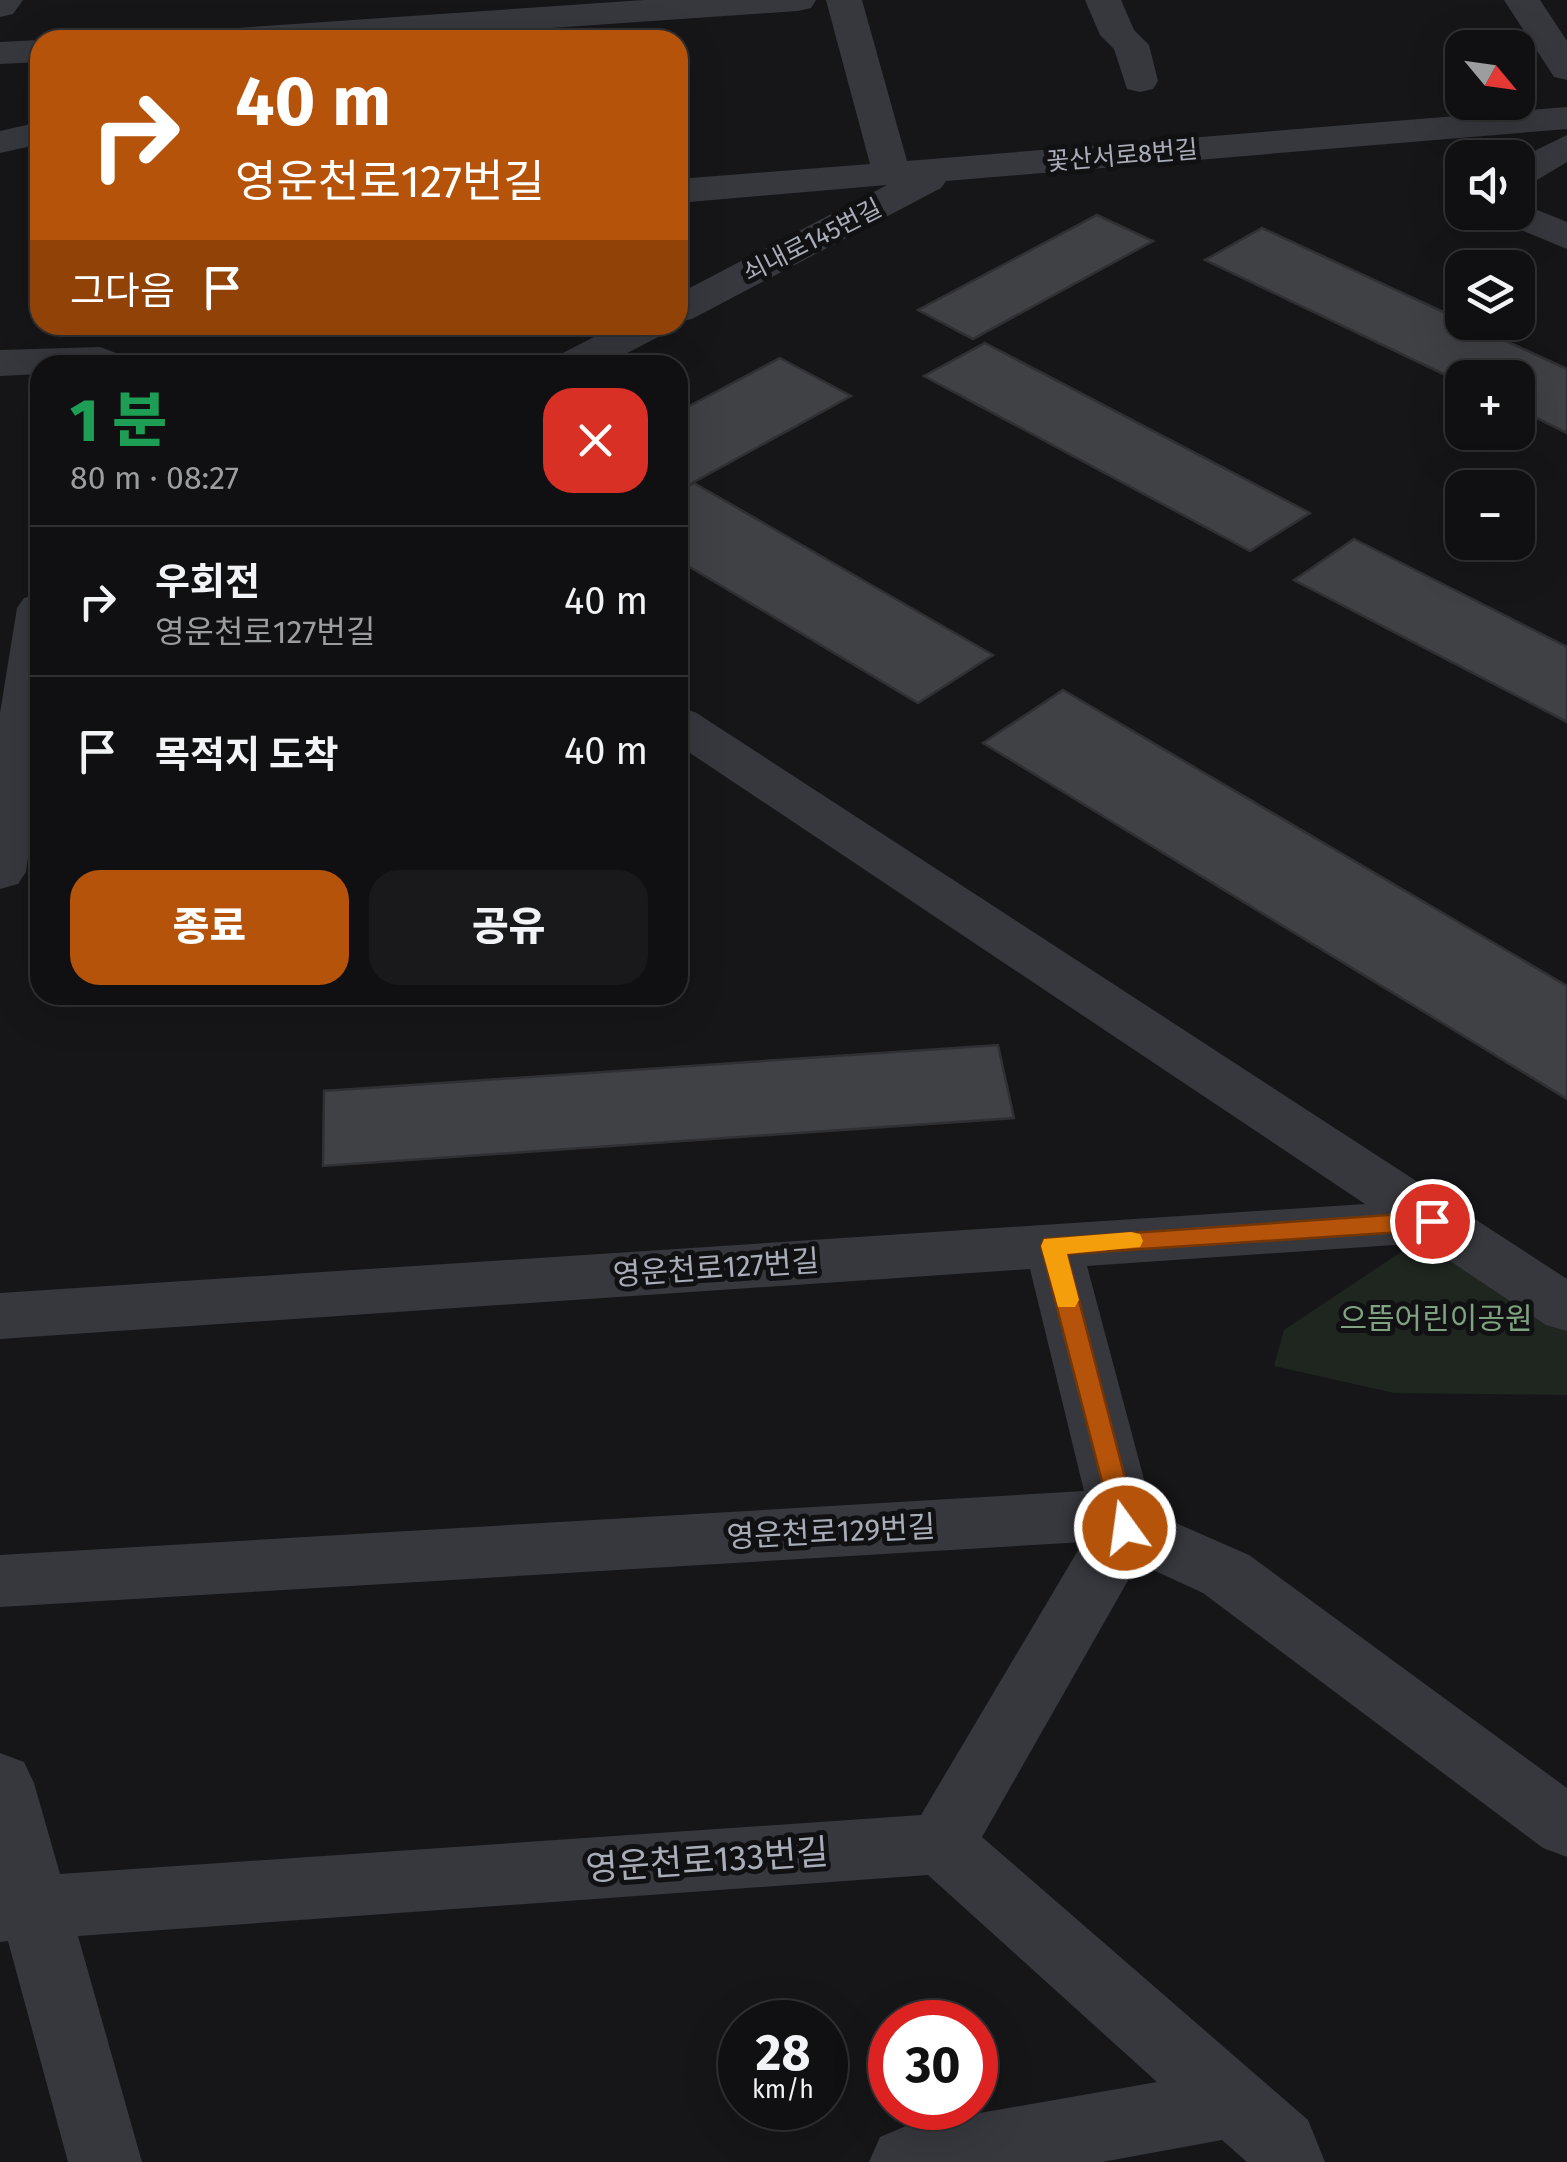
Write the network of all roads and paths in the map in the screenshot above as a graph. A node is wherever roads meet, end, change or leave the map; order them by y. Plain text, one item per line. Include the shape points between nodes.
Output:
1 (5, 0) edge
2 (798, 0) edge
3 (844, 0) edge
4 (1103, 0) edge
5 (1522, 0) edge
6 (0, 6) edge
7 (420, 30) edge
8 (30, 52) edge
9 (0, 54) edge
10 (1567, 69) edge
11 (1140, 81) dead end
12 (1567, 118) edge
13 (30, 135) edge
14 (0, 142) edge
15 (1567, 146) edge
16 (1535, 166) edge
17 (948, 170) junction
18 (892, 174) junction
19 (688, 190) edge
20 (1535, 223) edge
21 (1567, 237) edge
22 (688, 305) edge
23 (630, 335) edge
24 (591, 355) edge
25 (30, 360) edge
26 (0, 362) edge
27 (30, 692) edge
28 (688, 731) edge
29 (16, 810) edge
30 (0, 872) edge
31 (1432, 1221) junction
32 (1053, 1246) junction
33 (1567, 1309) edge
34 (0, 1316) edge
35 (1125, 1528) junction
36 (0, 1581) edge
37 (0, 1783) edge
38 (1567, 1827) edge
39 (940, 1844) junction
40 (17, 1909) edge
41 (1234, 2102) junction
42 (104, 2162) edge
43 (906, 2162) edge
44 (1288, 2162) edge

1 - 6 street
2 - 7 street
3 - 18 street, 쇠내로145번길
4 - 11 street via 1118,35 1131,45
5 - 10 street
8 - 9 street
12 - 17 street, 꽃산서로8번길
13 - 14 street
15 - 16 street
17 - 18 street, 꽃산서로8번길
17 - 22 street, 쇠내로145번길
18 - 19 street, 꽃산서로8번길
20 - 21 street
23 - 24 street
25 - 26 street
27 - 29 street
28 - 31 street
29 - 30 street
31 - 32 street, 영운천로127번길
31 - 33 street
32 - 34 street, 영운천로127번길
32 - 35 street
35 - 36 street, 영운천로129번길 via 1096,1516
35 - 38 street, 영운천로129번길 via 1226,1574
35 - 39 street
37 - 40 street
39 - 40 street, 영운천로133번길
39 - 41 street
40 - 42 street
41 - 43 street
41 - 44 street via 1282,2145

